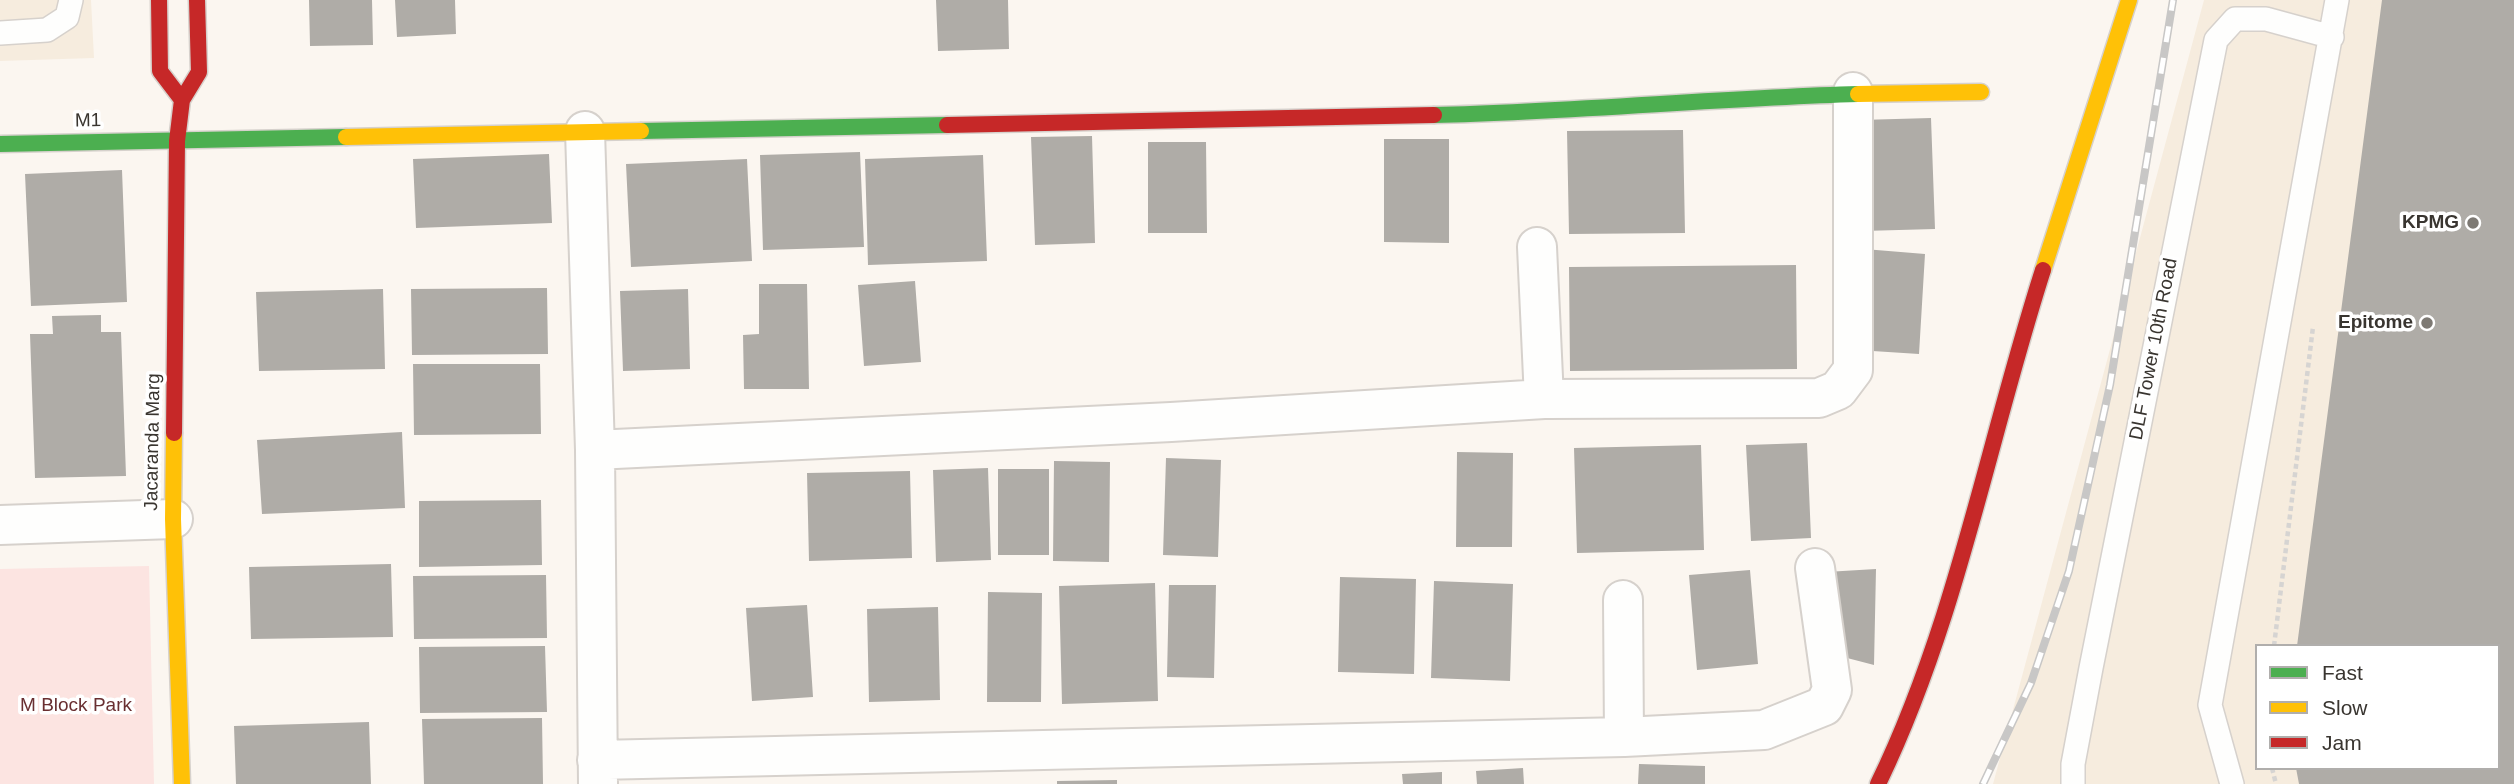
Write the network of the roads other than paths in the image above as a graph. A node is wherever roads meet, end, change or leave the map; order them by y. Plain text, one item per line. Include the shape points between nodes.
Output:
1 (71, 0) edge
2 (159, 0) edge
3 (197, 0) edge
4 (2129, 0) edge
5 (2337, 0) edge
6 (0, 33) edge
7 (2332, 37) junction
8 (1853, 92) junction
9 (1981, 92) dead end
10 (182, 100) junction
11 (585, 131) junction
12 (177, 141) junction
13 (0, 144) edge
14 (1536, 247) dead end
15 (1544, 399) junction
16 (595, 450) junction
17 (173, 519) junction
18 (0, 525) edge
19 (1815, 568) dead end
20 (1623, 600) dead end
21 (1624, 737) junction
22 (598, 772) edge
23 (182, 784) edge
24 (1878, 784) edge
25 (2073, 784) edge
26 (2232, 784) edge

1 - 6 lane via 67,17 47,30
2 - 10 street via 160,71
3 - 10 street, Jacaranda Marg via 199,72
4 - 24 street via 2017,350 1963,561
5 - 7 lane
7 - 25 lane, DLF Tower 10th Road via 2266,19 2235,19 2216,40 2091,668
7 - 26 lane via 2210,705
8 - 9 street, M1
8 - 11 street, M1 via 1530,113
8 - 15 street via 1853,370 1838,390 1819,398
10 - 12 street, Jacaranda Marg
11 - 12 street, M1
11 - 16 street
12 - 13 street, M1
12 - 17 street, Jacaranda Marg
14 - 15 street
15 - 16 street
16 - 22 street
17 - 18 street
17 - 23 street, Jacaranda Marg
19 - 21 street via 1832,690 1824,706 1764,730
20 - 21 street
21 - 22 street

